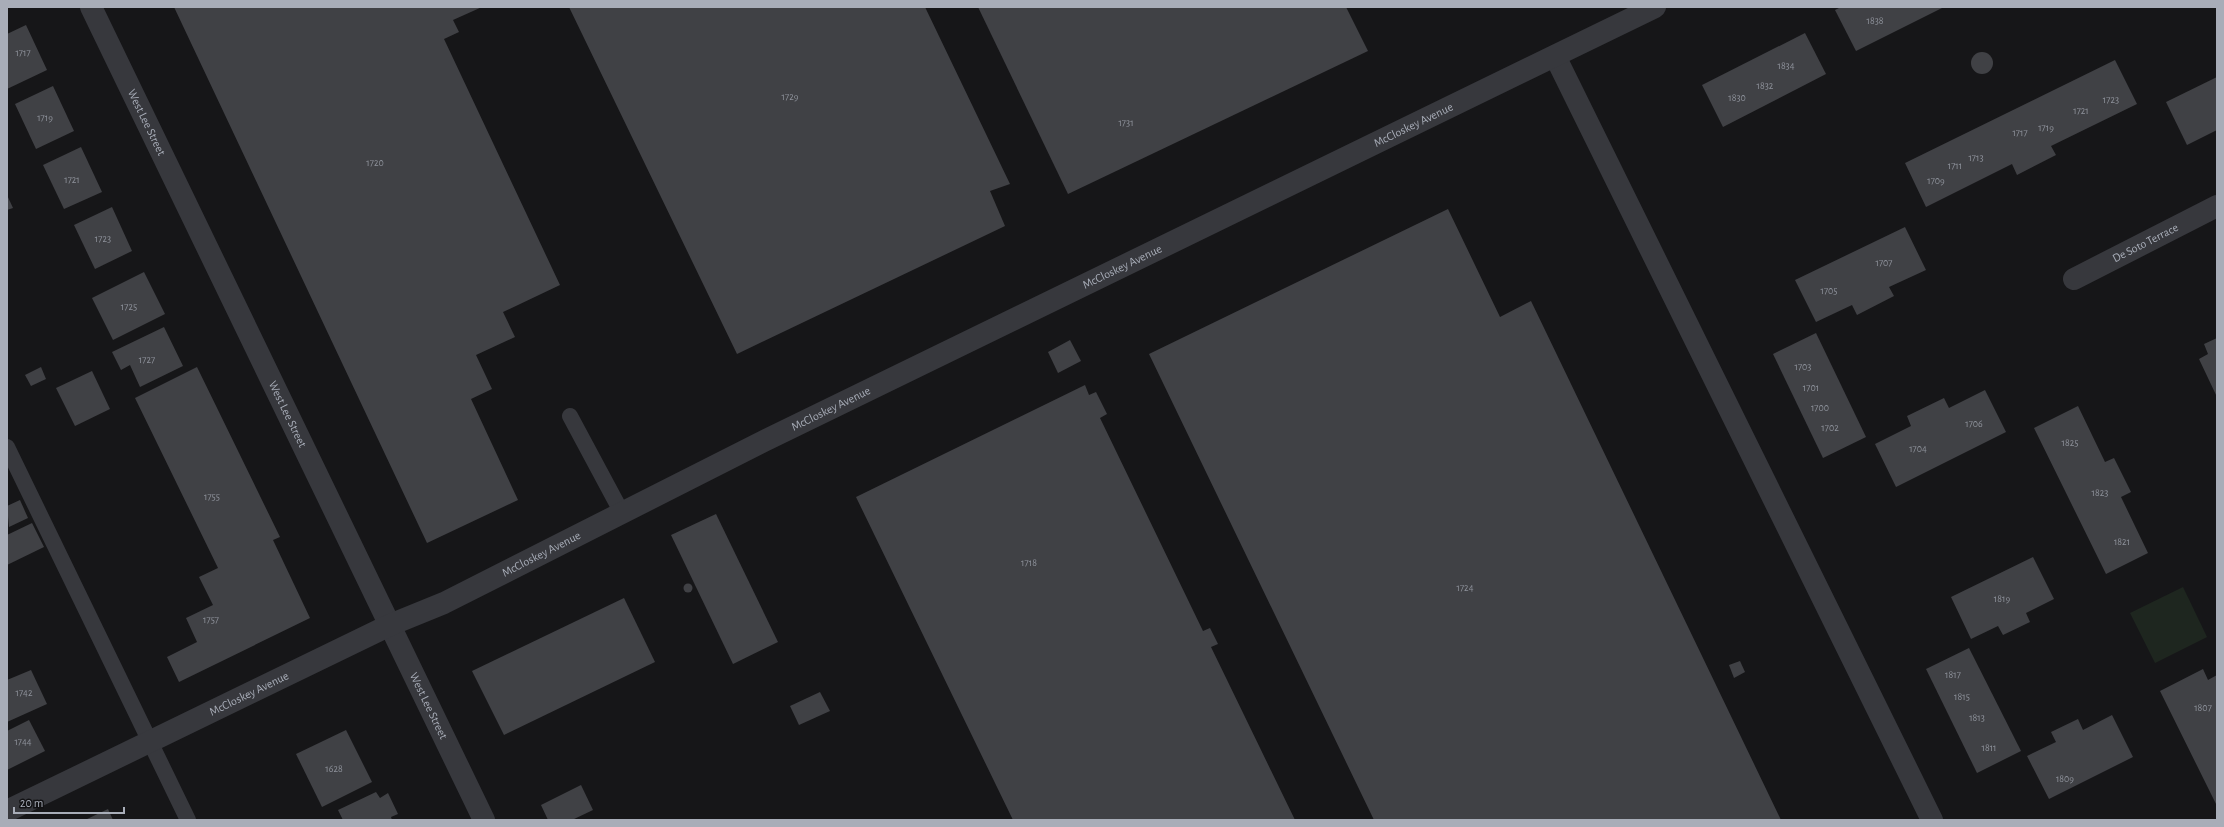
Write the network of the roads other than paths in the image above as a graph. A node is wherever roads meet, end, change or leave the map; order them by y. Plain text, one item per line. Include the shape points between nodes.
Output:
1 (92, 7) edge
2 (1655, 7) edge
3 (1555, 56) junction
4 (2217, 206) edge
5 (2074, 279) dead end
6 (570, 416) dead end
7 (7, 448) edge
8 (622, 513) junction
9 (390, 625) junction
10 (150, 742) junction
11 (7, 811) edge
12 (188, 820) edge
13 (484, 820) edge
14 (1932, 820) edge

1 - 9 street, West Lee Street
2 - 3 street, McCloskey Avenue
3 - 8 street, McCloskey Avenue
3 - 14 street
4 - 5 street, De Soto Terrace
6 - 8 lane
7 - 10 lane
8 - 9 street, McCloskey Avenue via 444,603
9 - 10 street, McCloskey Avenue
9 - 13 street, West Lee Street
10 - 11 street, McCloskey Avenue
10 - 12 lane

